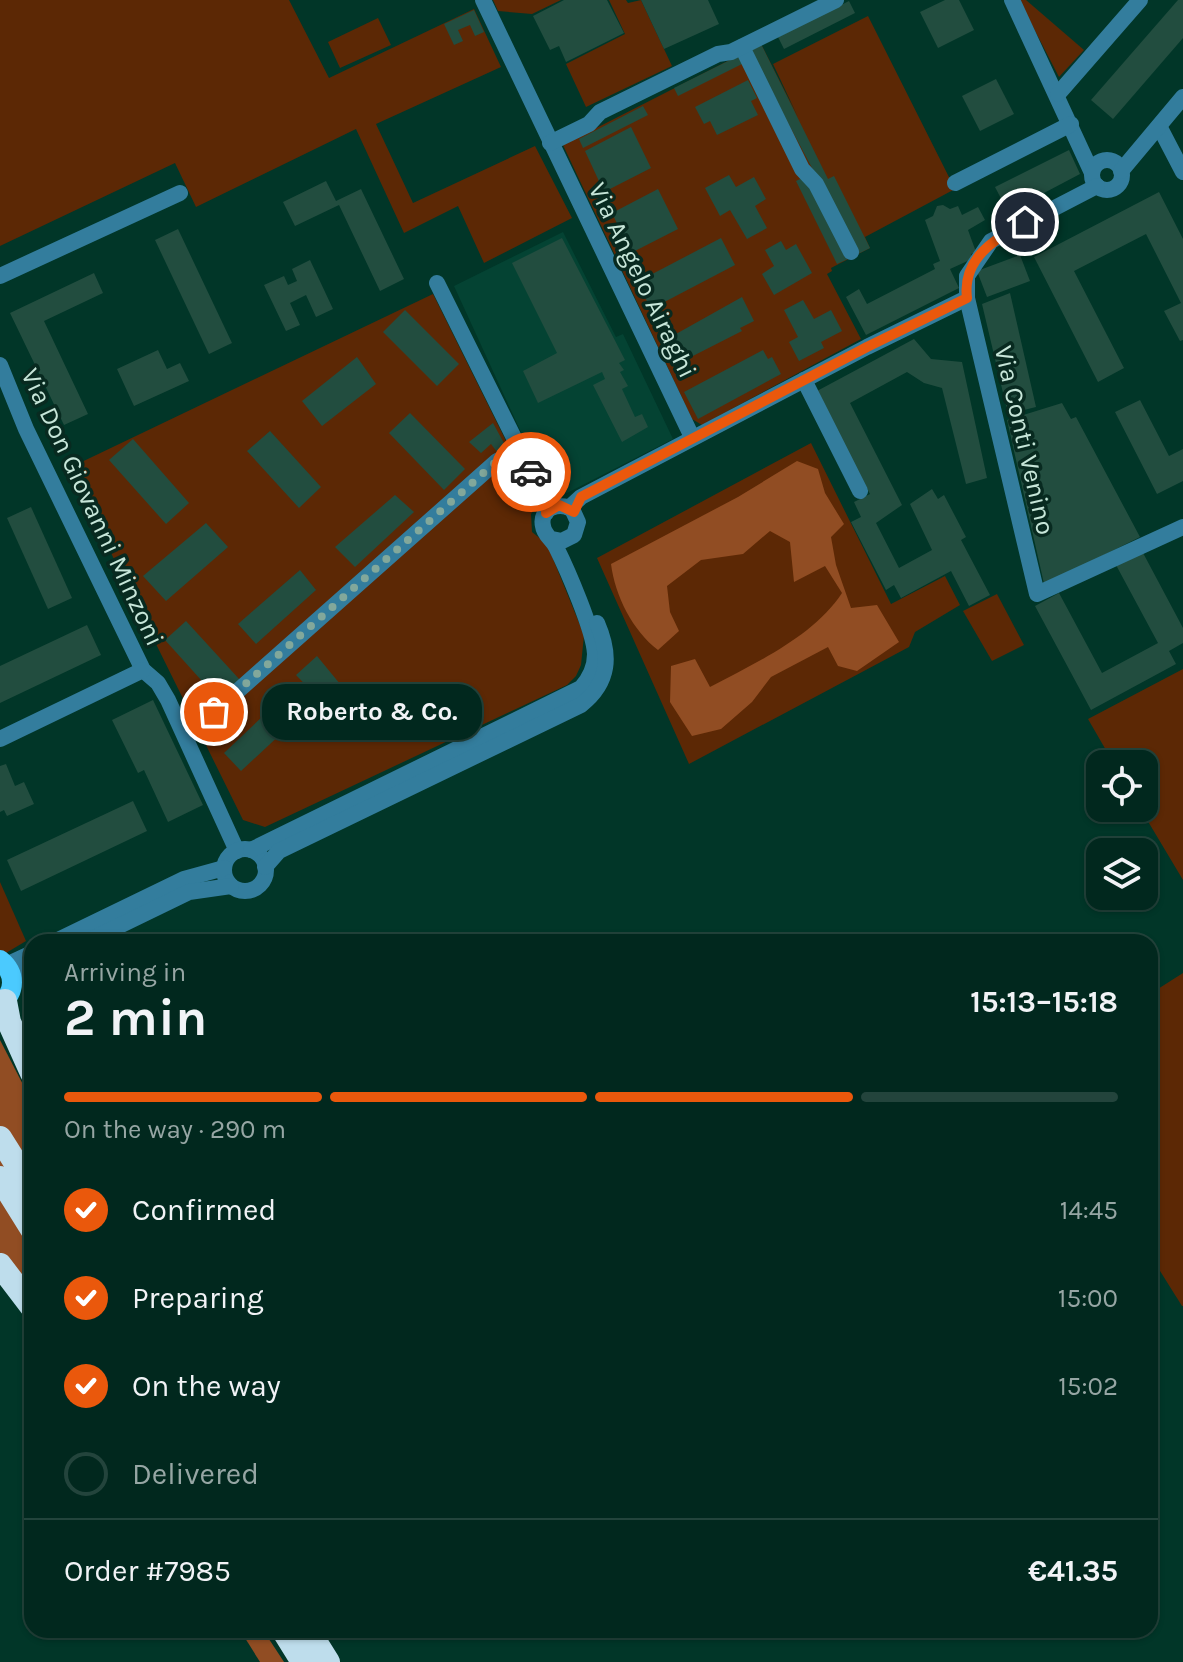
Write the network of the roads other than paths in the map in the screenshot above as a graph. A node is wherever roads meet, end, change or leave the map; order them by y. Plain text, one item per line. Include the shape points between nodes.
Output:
1 (483, 0) edge
2 (836, 0) edge
3 (1012, 0) edge
4 (1140, 0) edge
5 (742, 47) junction
6 (1058, 94) junction
7 (1183, 97) edge
8 (1071, 124) junction
9 (1159, 126) junction
10 (550, 143) junction
11 (1100, 172) junction
12 (1183, 172) edge
13 (955, 183) dead end
14 (180, 193) dead end
15 (851, 252) dead end
16 (0, 276) edge
17 (437, 283) dead end
18 (967, 298) junction
19 (0, 365) edge
20 (804, 380) junction
21 (692, 437) junction
22 (520, 449) junction
23 (860, 491) dead end
24 (561, 507) junction
25 (1183, 527) edge
26 (570, 538) junction
27 (552, 539) junction
28 (143, 670) junction
29 (586, 693) junction
30 (214, 712) dead end
31 (0, 739) edge
32 (244, 850) junction
33 (265, 867) junction
34 (224, 868) junction
35 (231, 886) junction
36 (71, 934) edge
37 (102, 934) edge
38 (24, 962) edge
39 (24, 973) edge
40 (5, 982) edge
41 (24, 1058) edge
42 (0, 1138) edge
43 (24, 1176) edge
44 (0, 1178) edge
45 (24, 1216) edge
46 (0, 1265) edge
47 (24, 1296) edge
48 (288, 1638) edge
49 (313, 1638) edge
50 (303, 1662) edge
51 (328, 1662) edge

1 - 10 street, Via Angelo Airaghi
2 - 5 street
3 - 6 street
4 - 6 street
5 - 10 street via 600,112 589,124
5 - 15 street via 802,169 816,184
6 - 8 street
7 - 9 street
8 - 11 street
8 - 13 street
9 - 11 street via 1135,154
9 - 12 street
10 - 21 street, Via Angelo Airaghi
11 - 18 street via 991,241 967,276
14 - 16 street
17 - 22 street
18 - 20 street
18 - 25 street, Via Conti Venino via 1037,594
19 - 28 street, Via Don Giovanni Minzoni
20 - 21 street
20 - 23 street
21 - 24 street
22 - 24 street
22 - 30 street via 497,461
24 - 26 street via 577,529
24 - 27 street via 542,525
26 - 27 street
26 - 29 street via 572,565 607,648 603,680
27 - 29 street via 593,642
28 - 31 street, Via Don Giovanni Minzoni
28 - 32 street, Via Don Giovanni Minzoni via 168,700
29 - 32 street
29 - 33 street via 581,705 279,851
32 - 33 street via 262,858
32 - 34 street via 230,855
33 - 35 street via 257,886
34 - 35 street
34 - 36 street via 184,879
35 - 37 street via 189,892
38 - 40 street
39 - 40 street
40 - 41 highway
42 - 43 highway
44 - 45 highway
46 - 47 highway
48 - 50 highway
49 - 51 highway

